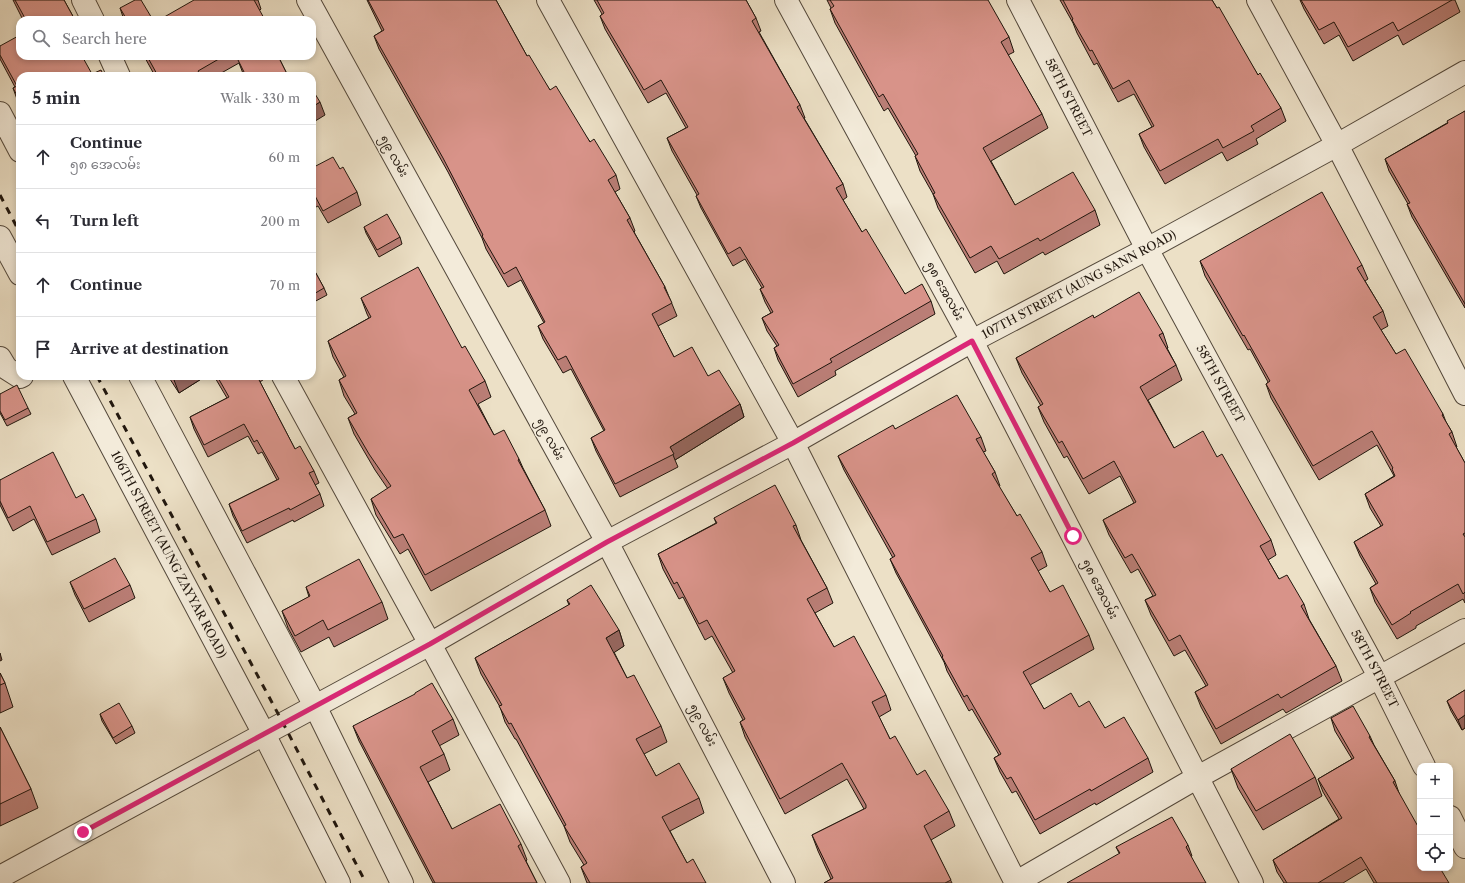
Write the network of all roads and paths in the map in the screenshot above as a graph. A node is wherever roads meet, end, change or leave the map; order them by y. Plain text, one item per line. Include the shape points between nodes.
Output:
1 (83, 0) edge
2 (308, 0) edge
3 (548, 0) edge
4 (786, 0) edge
5 (1018, 0) edge
6 (1258, 0) edge
7 (91, 16) edge
8 (112, 60) edge
9 (117, 72) edge
10 (1465, 72) edge
11 (0, 113) edge
12 (16, 143) edge
13 (1337, 145) junction
14 (0, 237) edge
15 (1147, 250) junction
16 (16, 267) edge
17 (972, 341) junction
18 (0, 358) edge
19 (16, 374) edge
20 (76, 380) edge
21 (142, 380) edge
22 (285, 380) edge
23 (1465, 394) edge
24 (793, 443) junction
25 (607, 542) junction
26 (1465, 630) edge
27 (430, 644) junction
28 (1380, 678) junction
29 (315, 706) junction
30 (264, 734) junction
31 (1422, 763) edge
32 (1198, 777) junction
33 (1453, 823) edge
34 (1465, 847) edge
35 (0, 877) edge
36 (339, 883) edge
37 (402, 883) edge
38 (559, 883) edge
39 (784, 883) edge
40 (1015, 883) edge
41 (1252, 883) edge

1 - 7 street
2 - 25 street, ၅၉ လမ်း
3 - 24 street
4 - 17 street, ၅၈ အေလမ်း
5 - 15 street, 58TH STREET
6 - 13 street
8 - 9 street
10 - 13 street, 107TH STREET (AUNG SANN ROAD)
11 - 12 street
13 - 15 street, 107TH STREET (AUNG SANN ROAD)
13 - 23 street
14 - 16 street
15 - 17 street, 107TH STREET (AUNG SANN ROAD)
15 - 28 street, 58TH STREET
17 - 24 street, 107TH STREET (AUNG SANN ROAD)
17 - 32 street, ၅၈ အေလမ်း
18 - 19 street via 6,368
20 - 30 street, 106TH STREET (AUNG ZAYYAR ROAD)
21 - 29 street
22 - 27 street
24 - 25 street, 107TH STREET (AUNG SANN ROAD)
24 - 40 street
25 - 27 street, 107TH STREET (AUNG SANN ROAD)
25 - 39 street, ၅၉ လမ်း
26 - 28 street
27 - 29 street, 107TH STREET (AUNG SANN ROAD)
27 - 38 street
28 - 31 street, 58TH STREET
28 - 32 street
29 - 30 street, 107TH STREET (AUNG SANN ROAD)
29 - 37 street
30 - 35 street, 107TH STREET (AUNG SANN ROAD)
30 - 36 street, 106TH STREET (AUNG ZAYYAR ROAD)
32 - 40 street
32 - 41 street, ၅၈ အေလမ်း
33 - 34 street

